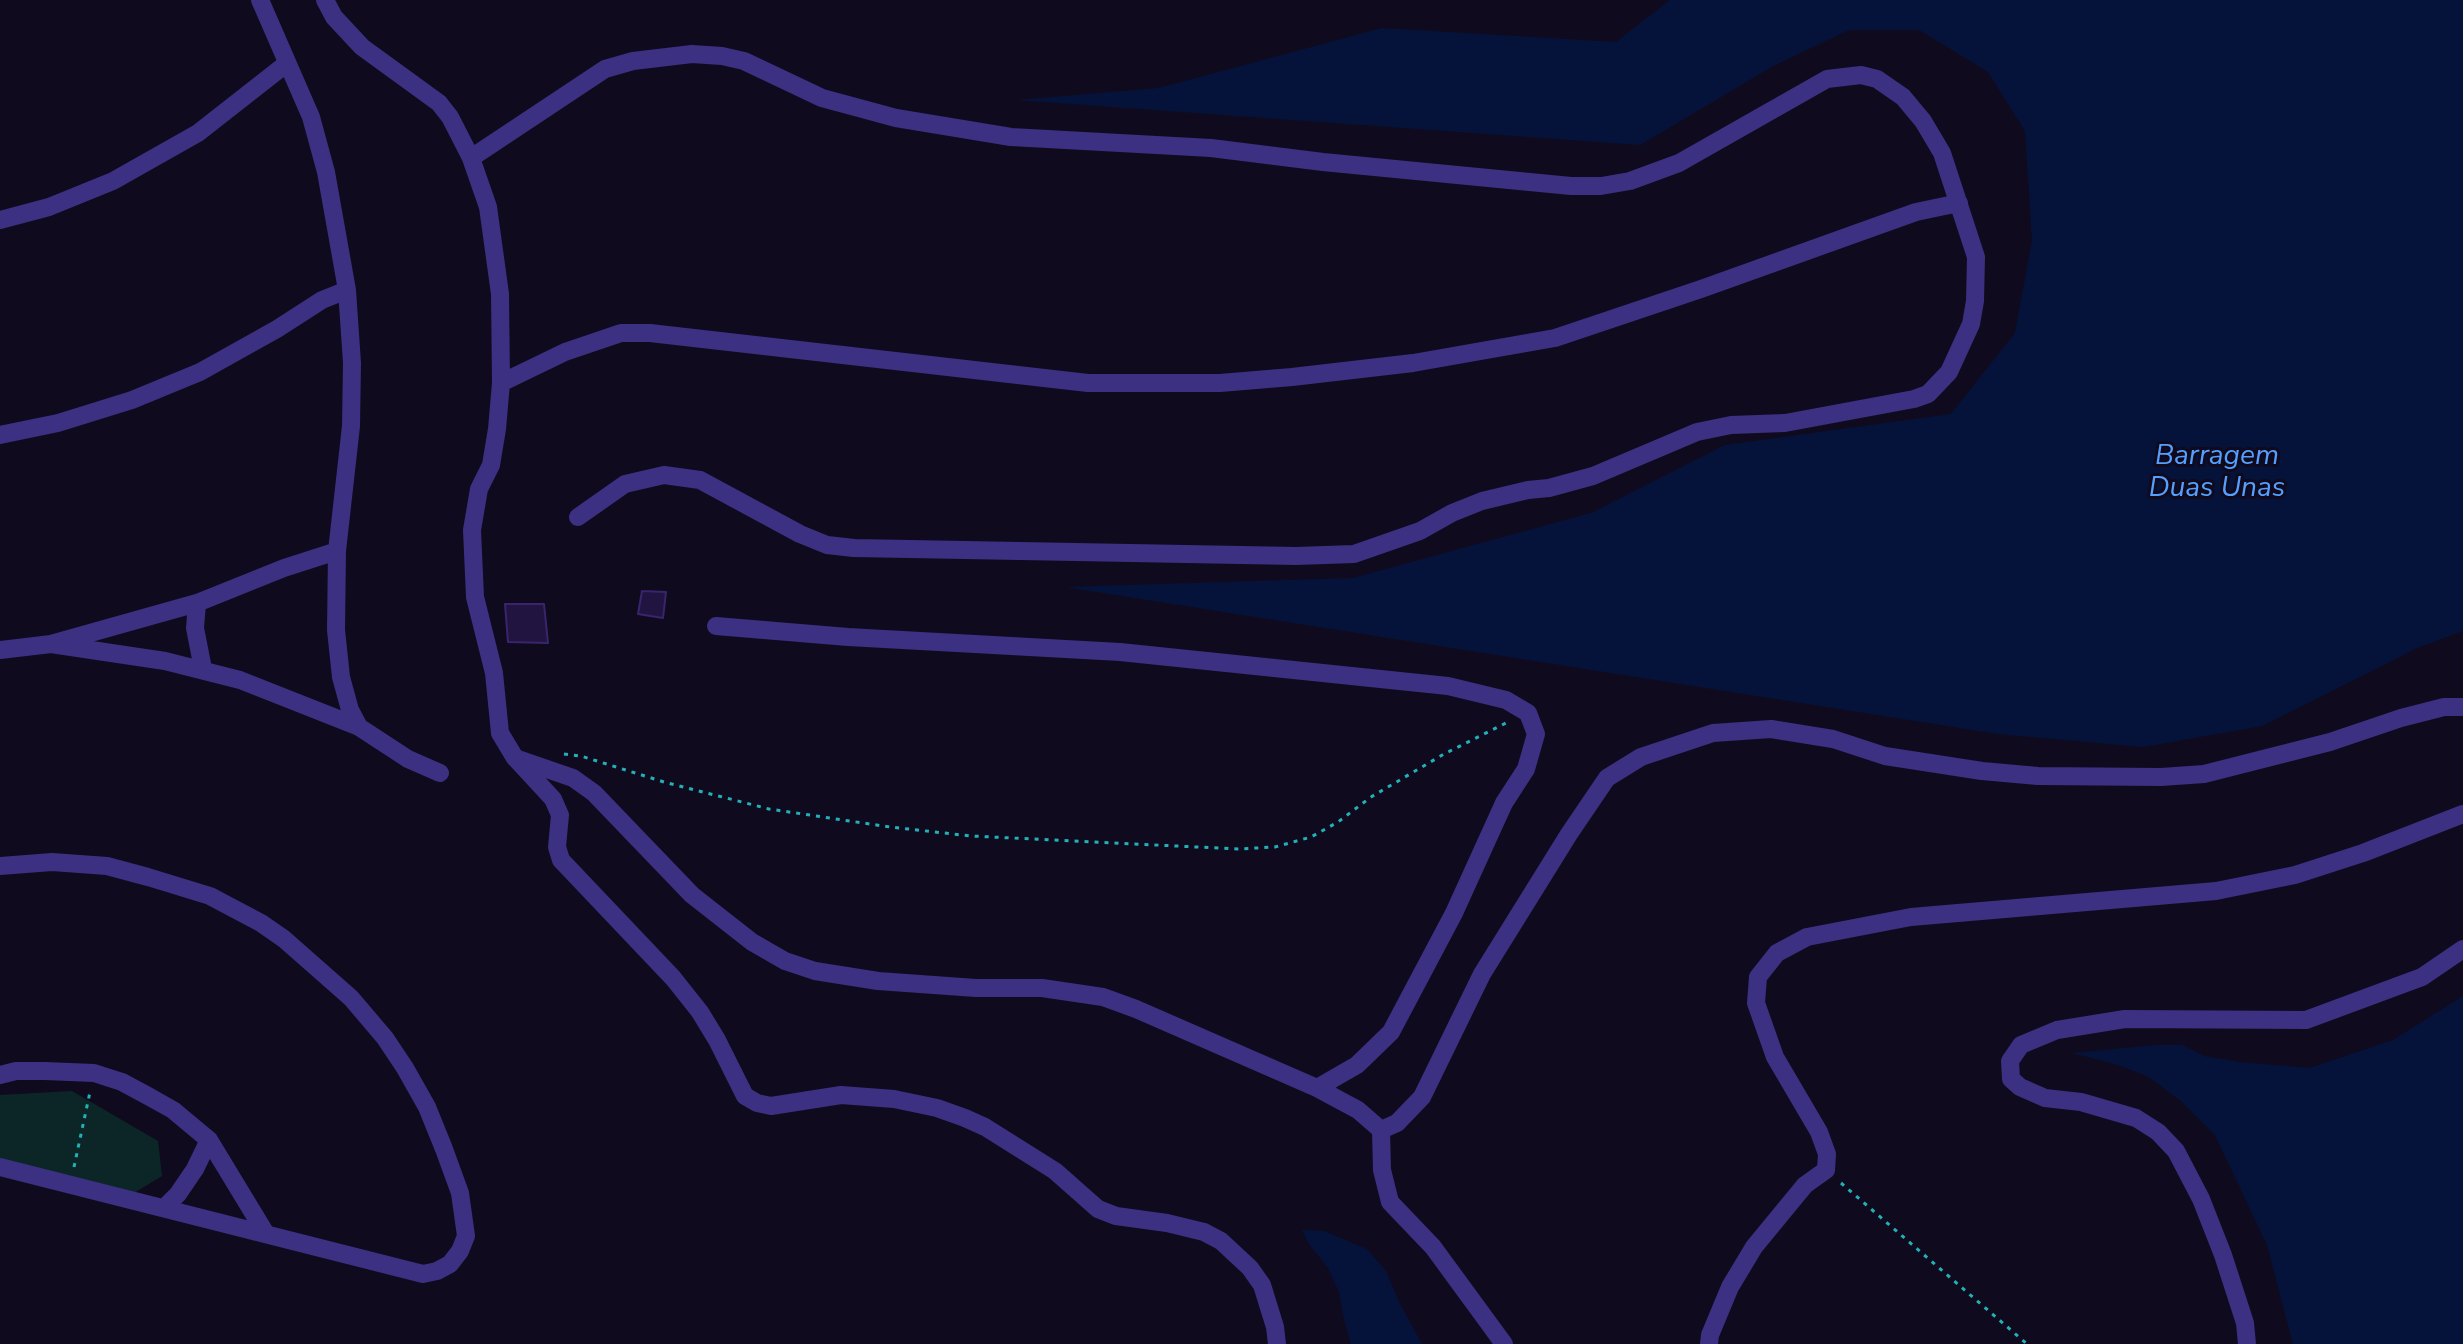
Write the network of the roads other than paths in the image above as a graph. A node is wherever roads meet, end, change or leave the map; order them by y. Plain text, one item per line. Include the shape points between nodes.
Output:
1 (260, 0) edge
2 (325, 0) edge
3 (286, 64) junction
4 (471, 158) junction
5 (1959, 203) junction
6 (0, 220) edge
7 (347, 290) junction
8 (501, 383) junction
9 (0, 435) edge
10 (578, 517) dead end
11 (337, 551) junction
12 (197, 603) junction
13 (716, 626) dead end
14 (51, 644) junction
15 (0, 650) edge
16 (203, 669) junction
17 (2463, 707) edge
18 (359, 727) junction
19 (515, 758) junction
20 (440, 773) dead end
21 (2463, 814) edge
22 (0, 866) edge
23 (2463, 949) edge
24 (0, 1075) edge
25 (1317, 1088) junction
26 (1381, 1130) junction
27 (209, 1140) junction
28 (0, 1167) edge
29 (165, 1207) junction
30 (266, 1234) junction
31 (1277, 1344) edge
32 (1504, 1344) edge
33 (1709, 1344) edge
34 (2247, 1344) edge

1 - 3 street
2 - 4 street via 362,47 439,103
3 - 6 street via 198,133 113,181
3 - 7 street via 311,117
4 - 5 street via 605,69 692,54 744,61 822,98 896,118 1011,137 1211,148 1601,186 1679,163 1827,79 1861,75 1903,97 1923,121 1942,153
4 - 8 street via 492,223
5 - 8 street via 1916,212 1555,338 1413,363 1220,383 1088,383 621,333
5 - 10 street via 1976,257 1975,301 1961,350 1928,394 1785,423 1697,432 1593,476 1482,501 1354,554 827,545 700,480 664,475 625,484
7 - 9 street via 186,377 132,400
7 - 11 street via 351,426
8 - 19 street via 491,465 479,489 472,530 475,597 494,673 497,720
11 - 12 street
11 - 18 street via 341,677
12 - 14 street
12 - 16 street via 195,628
13 - 25 street via 1120,652 1448,686 1506,700 1528,713 1536,734 1526,769 1504,803 1391,1032 1357,1065
14 - 15 street
14 - 16 street
16 - 18 street
17 - 26 street via 2444,707 2204,774 2161,777 1982,771 1885,756 1833,739 1771,729 1713,733 1641,757 1607,778 1482,974 1422,1097 1397,1123
18 - 20 street
19 - 25 street via 573,778 594,793 692,895 785,961 878,981 1042,988 1103,997
19 - 31 street via 553,799 560,815 561,860 691,1001 745,1096 771,1106 841,1095 894,1099 937,1108 985,1127 1055,1171 1098,1209 1204,1232 1221,1241 1262,1285
21 - 33 street via 2295,875 2216,891 1911,917 1807,937 1777,953 1758,977 1756,1003 1775,1057 1819,1132 1826,1170 1805,1185 1754,1247 1730,1287
22 - 30 street via 107,866 210,896 284,939 351,998 385,1038 427,1107 450,1163 465,1221 460,1251 450,1264 423,1274
23 - 34 street via 2422,977 2306,1020 2125,1019 2057,1030 2021,1045 2010,1061 2011,1079 2020,1087 2045,1098 2136,1118 2176,1151 2223,1255
24 - 27 street via 94,1073 173,1110
25 - 26 street via 1358,1110
26 - 32 street via 1390,1202 1433,1247
27 - 29 street via 195,1169
27 - 30 street
28 - 29 street
29 - 30 street

